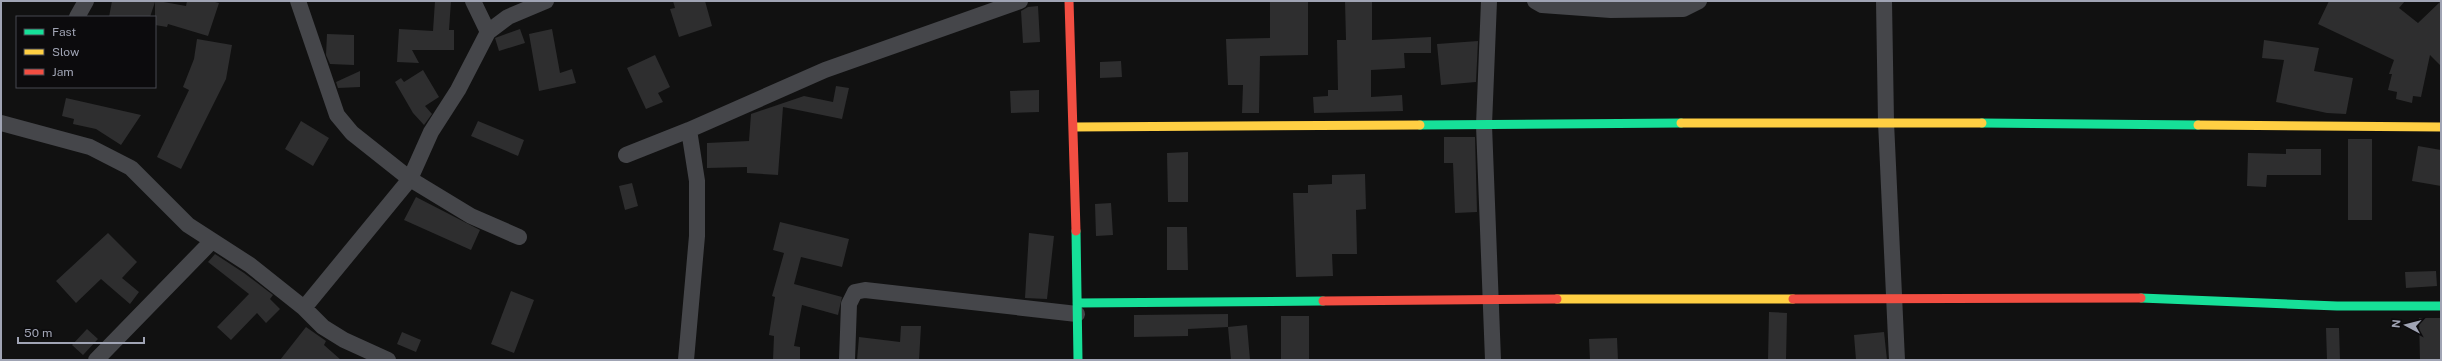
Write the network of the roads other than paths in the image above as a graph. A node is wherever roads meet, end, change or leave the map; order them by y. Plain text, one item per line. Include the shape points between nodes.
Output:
1 (86, 1) edge
2 (298, 1) edge
3 (473, 1) edge
4 (546, 1) edge
5 (1020, 1) edge
6 (1069, 1) edge
7 (1489, 1) edge
8 (1535, 1) edge
9 (1699, 1) edge
10 (1884, 1) edge
11 (77, 16) edge
12 (488, 32) junction
13 (1886, 122) junction
14 (1, 123) edge
15 (1484, 125) junction
16 (1074, 127) junction
17 (2441, 127) edge
18 (689, 130) junction
19 (626, 155) dead end
20 (410, 179) junction
21 (519, 237) dead end
22 (212, 242) junction
23 (1492, 299) junction
24 (1895, 300) junction
25 (2441, 306) edge
26 (304, 308) junction
27 (1077, 308) junction
28 (96, 360) edge
29 (388, 360) edge
30 (686, 360) edge
31 (847, 360) edge
32 (1078, 360) edge
33 (1493, 360) edge
34 (1898, 360) edge

1 - 11 street
2 - 20 street via 337,115 352,133
3 - 12 street
4 - 12 street via 508,17
5 - 18 street via 825,70
6 - 16 street
7 - 15 street
8 - 9 street via 1542,5 1611,10 1683,9
10 - 13 street
12 - 20 street via 458,90 431,132
13 - 15 street
13 - 17 street
13 - 24 street
14 - 22 street via 90,147 131,168 171,210
15 - 16 street
15 - 23 street
16 - 27 street
18 - 19 street
18 - 30 street via 697,181 697,236
20 - 21 street via 471,216
20 - 26 street
22 - 26 street via 250,265
22 - 28 street
23 - 24 street
23 - 27 street
23 - 33 street
24 - 25 street via 2153,298 2337,306
24 - 34 street
26 - 29 street via 323,327
27 - 31 street via 865,290 855,292 849,304
27 - 32 street

